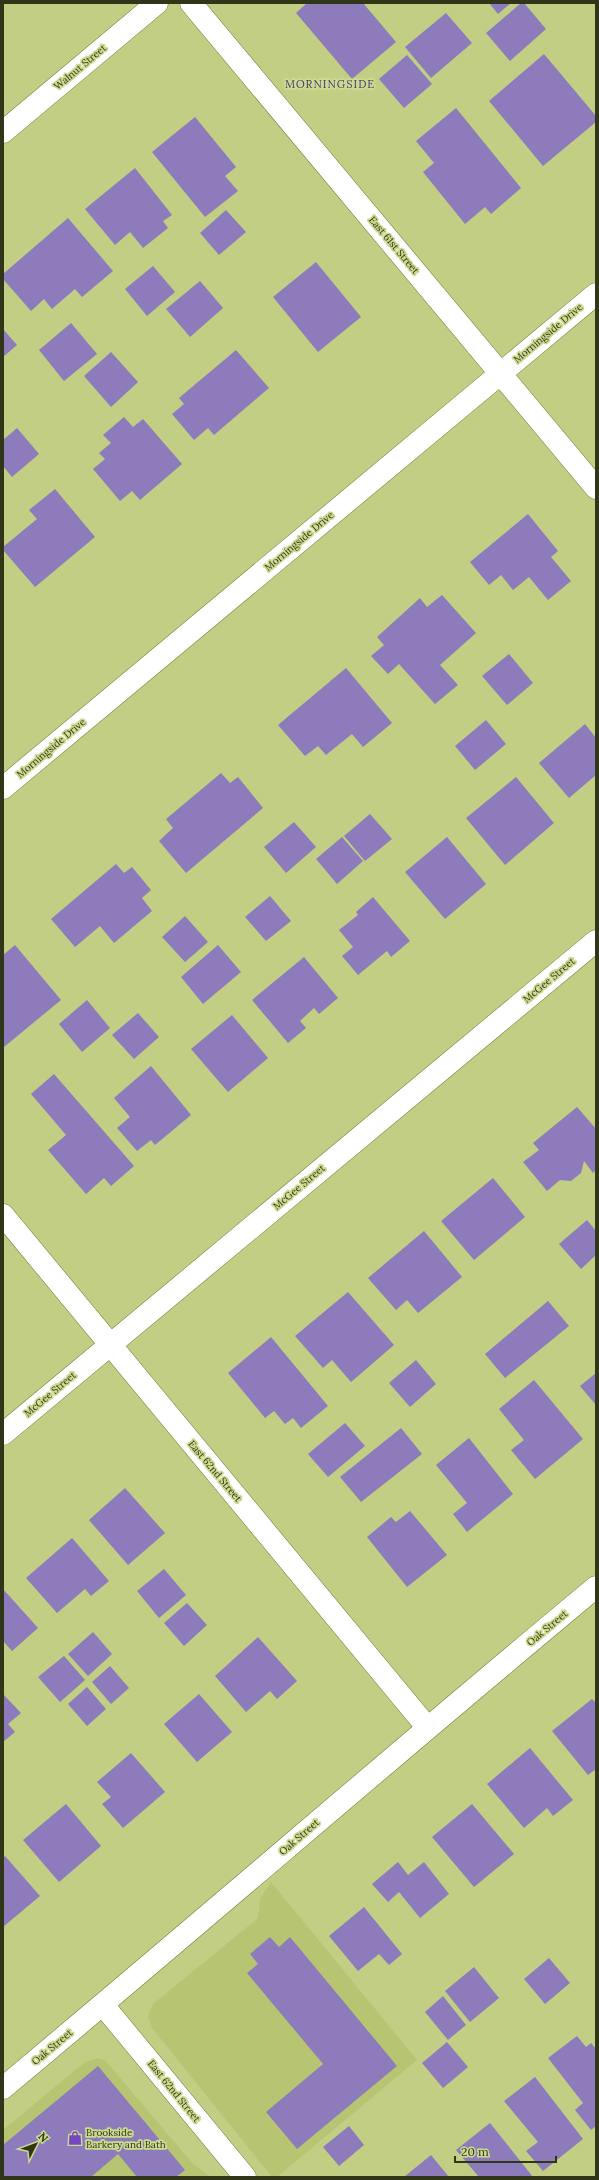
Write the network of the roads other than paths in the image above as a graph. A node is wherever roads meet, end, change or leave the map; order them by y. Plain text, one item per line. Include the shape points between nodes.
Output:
1 (157, 3) edge
2 (191, 3) edge
3 (3, 132) edge
4 (596, 294) edge
5 (500, 373) junction
6 (596, 488) edge
7 (3, 788) edge
8 (596, 941) edge
9 (3, 1215) edge
10 (109, 1344) junction
11 (3, 1434) edge
12 (596, 1587) edge
13 (427, 1727) junction
14 (103, 2005) junction
15 (3, 2088) edge
16 (244, 2177) edge

1 - 3 street, Walnut Street
2 - 5 street, East 61st Street
4 - 5 street, Morningside Drive
5 - 6 street, East 61st Street
5 - 7 street, Morningside Drive
8 - 10 street, McGee Street
9 - 10 street, East 62nd Street
10 - 11 street, McGee Street
10 - 13 street, East 62nd Street
12 - 13 street, Oak Street
13 - 14 street, Oak Street
14 - 15 street, Oak Street
14 - 16 street, East 62nd Street

